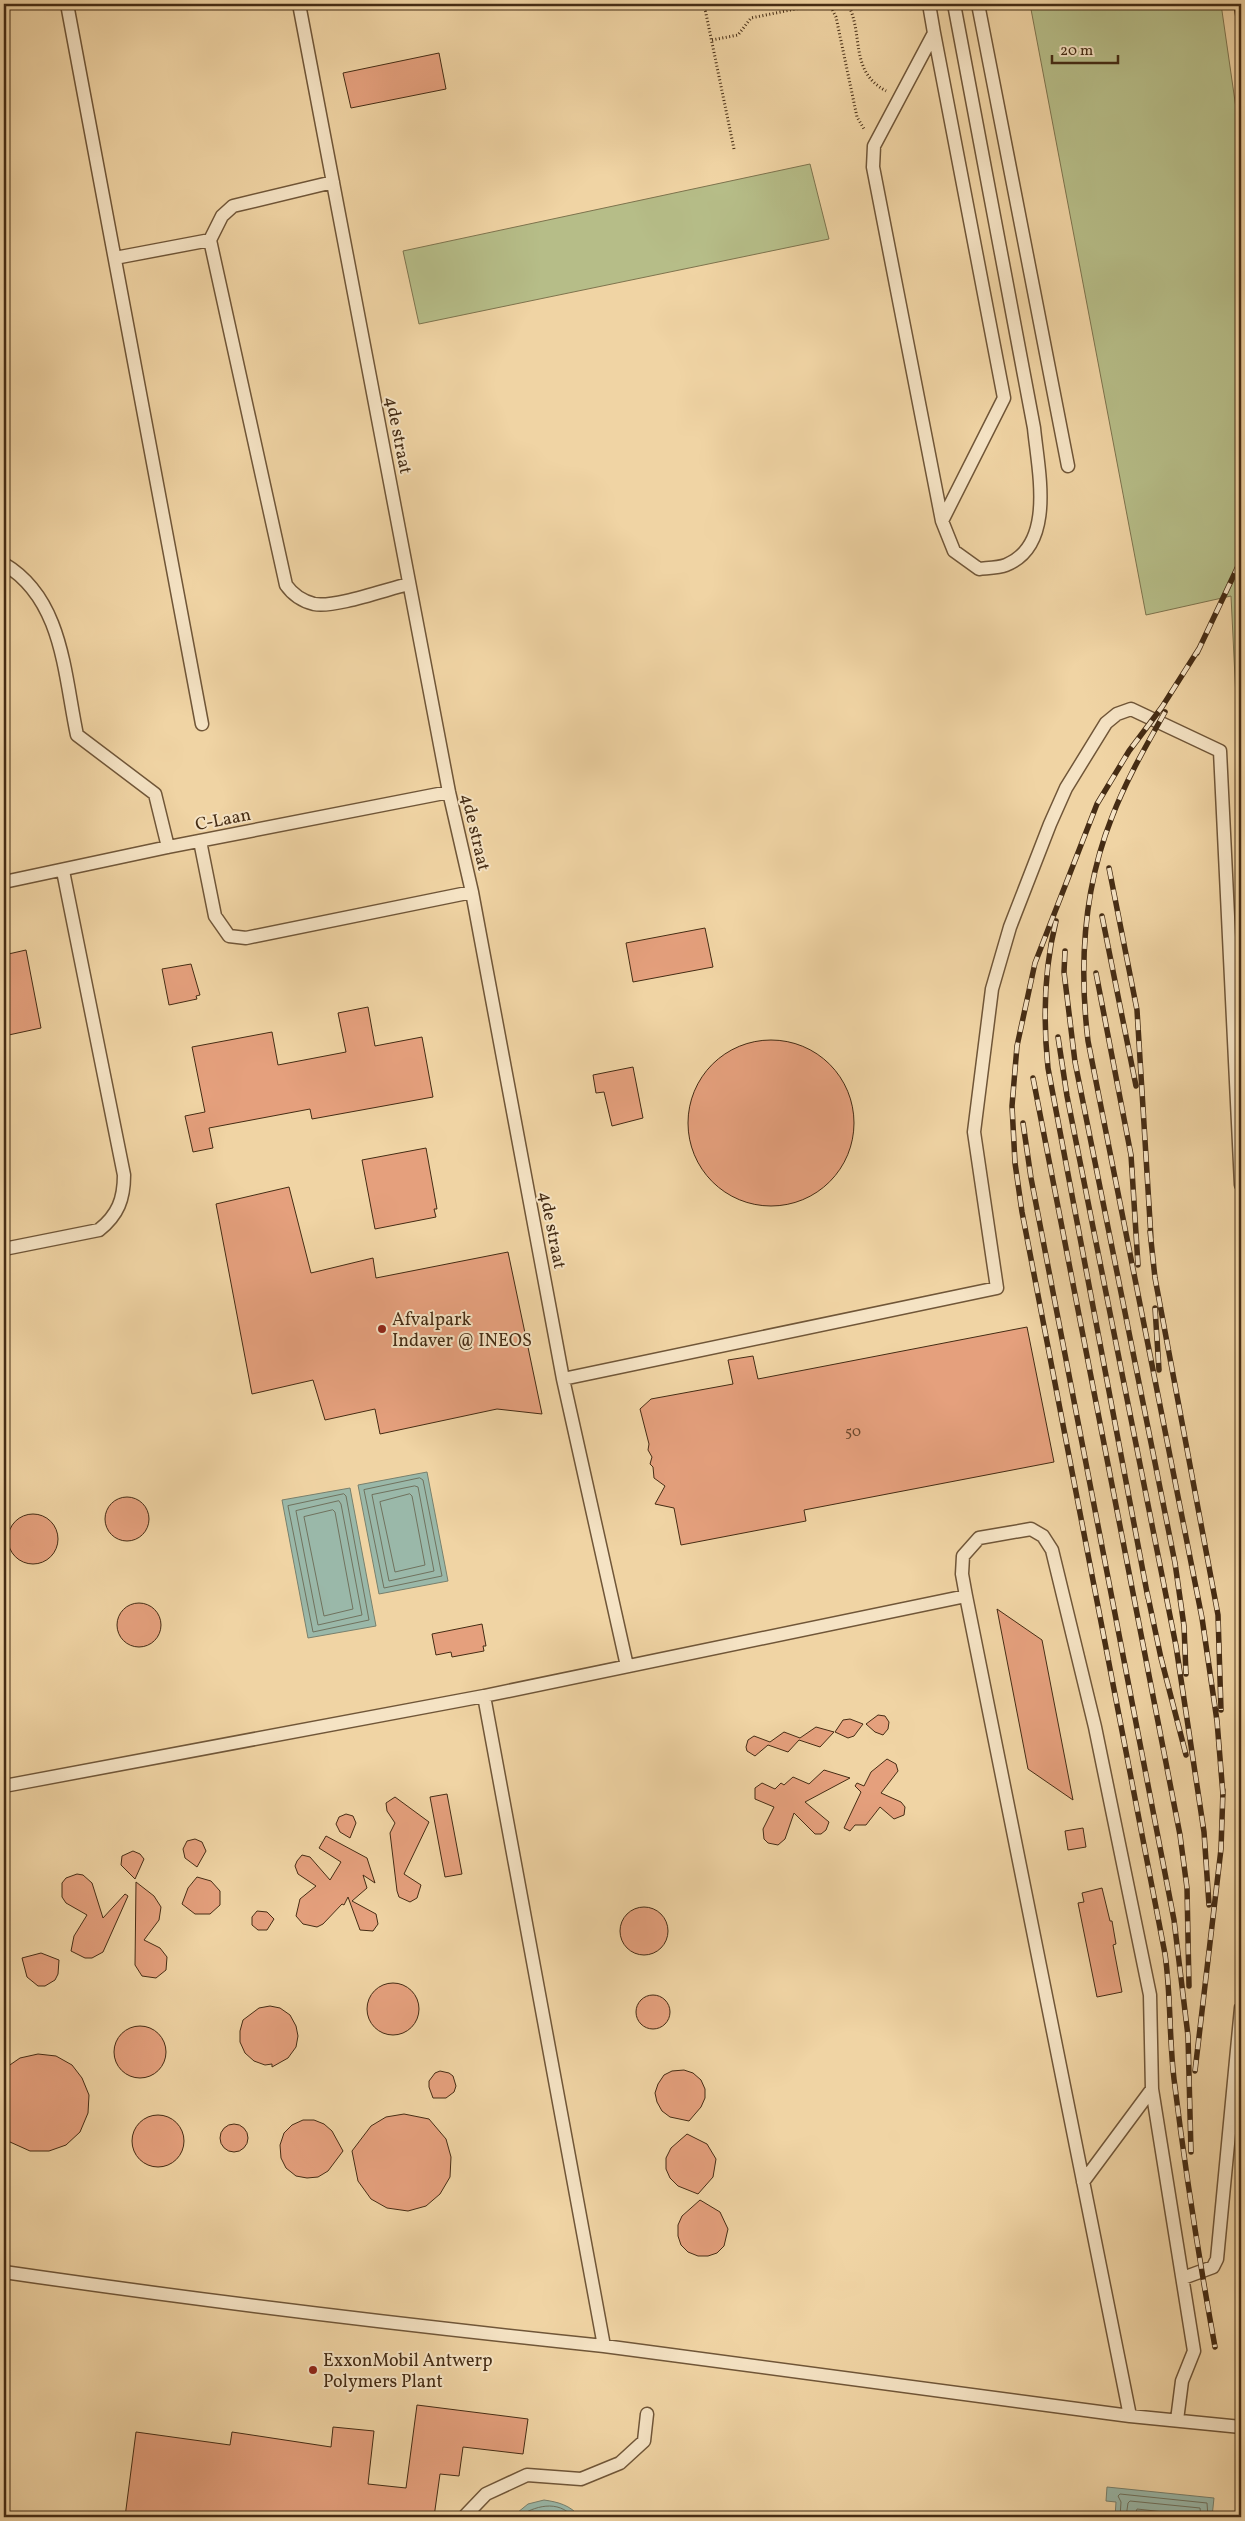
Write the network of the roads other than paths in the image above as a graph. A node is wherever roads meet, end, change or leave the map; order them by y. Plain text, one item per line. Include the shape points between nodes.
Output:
1 (67, 4) edge
2 (299, 4) edge
3 (929, 4) edge
4 (954, 4) edge
5 (978, 4) edge
6 (934, 33) junction
7 (333, 182) junction
8 (210, 240) junction
9 (115, 258) junction
10 (1068, 466) dead end
11 (942, 521) junction
12 (4, 564) edge
13 (409, 584) junction
14 (202, 724) dead end
15 (449, 792) junction
16 (200, 842) junction
17 (168, 847) junction
18 (63, 871) junction
19 (4, 882) edge
20 (472, 892) junction
21 (1241, 1185) edge
22 (4, 1249) edge
23 (563, 1379) junction
24 (966, 1596) junction
25 (627, 1666) junction
26 (484, 1696) junction
27 (4, 1786) edge
28 (1241, 2008) edge
29 (1152, 2089) junction
30 (1083, 2182) junction
31 (4, 2272) edge
32 (1183, 2278) junction
33 (604, 2346) junction
34 (647, 2414) dead end
35 (1130, 2416) junction
36 (1177, 2420) junction
37 (1241, 2426) edge
38 (464, 2517) edge

1 - 9 lane
2 - 7 lane, 4de straat
3 - 6 lane
4 - 11 lane via 1034,428 1041,498 1036,535 1021,556 1005,565 979,569 954,551
5 - 10 lane
6 - 11 lane via 1004,398
6 - 11 lane via 874,146 873,167
7 - 8 lane via 233,206 222,216
7 - 13 lane, 4de straat
8 - 9 lane
8 - 13 lane via 286,585 293,594 316,604
9 - 14 lane
12 - 17 lane via 29,584 54,623 77,735 155,794
13 - 15 lane, 4de straat
15 - 16 lane, C-Laan
15 - 20 lane, 4de straat
16 - 17 lane, C-Laan
16 - 20 lane via 215,916 229,936 246,938
17 - 18 lane, C-Laan
18 - 19 lane, C-Laan
18 - 22 lane via 124,1175 124,1191 119,1208 99,1230
20 - 23 lane, 4de straat
21 - 23 lane via 1220,751 1131,710 1117,714 1106,723 1066,788 1010,927 992,988 974,1132 997,1288
23 - 25 lane, 4de straat
24 - 25 lane
24 - 29 lane via 963,1556 979,1538 1031,1529 1043,1536 1052,1550 1094,1727 1150,1995
24 - 30 lane
25 - 26 lane
26 - 27 lane
26 - 33 lane
28 - 32 lane via 1217,2259 1213,2267
29 - 30 lane
29 - 32 lane
30 - 35 lane
31 - 33 lane via 370,2321
32 - 36 lane via 1194,2351 1182,2381
33 - 35 lane
34 - 38 lane via 644,2441 620,2463 581,2479 527,2475 486,2494
35 - 36 lane
36 - 37 lane

